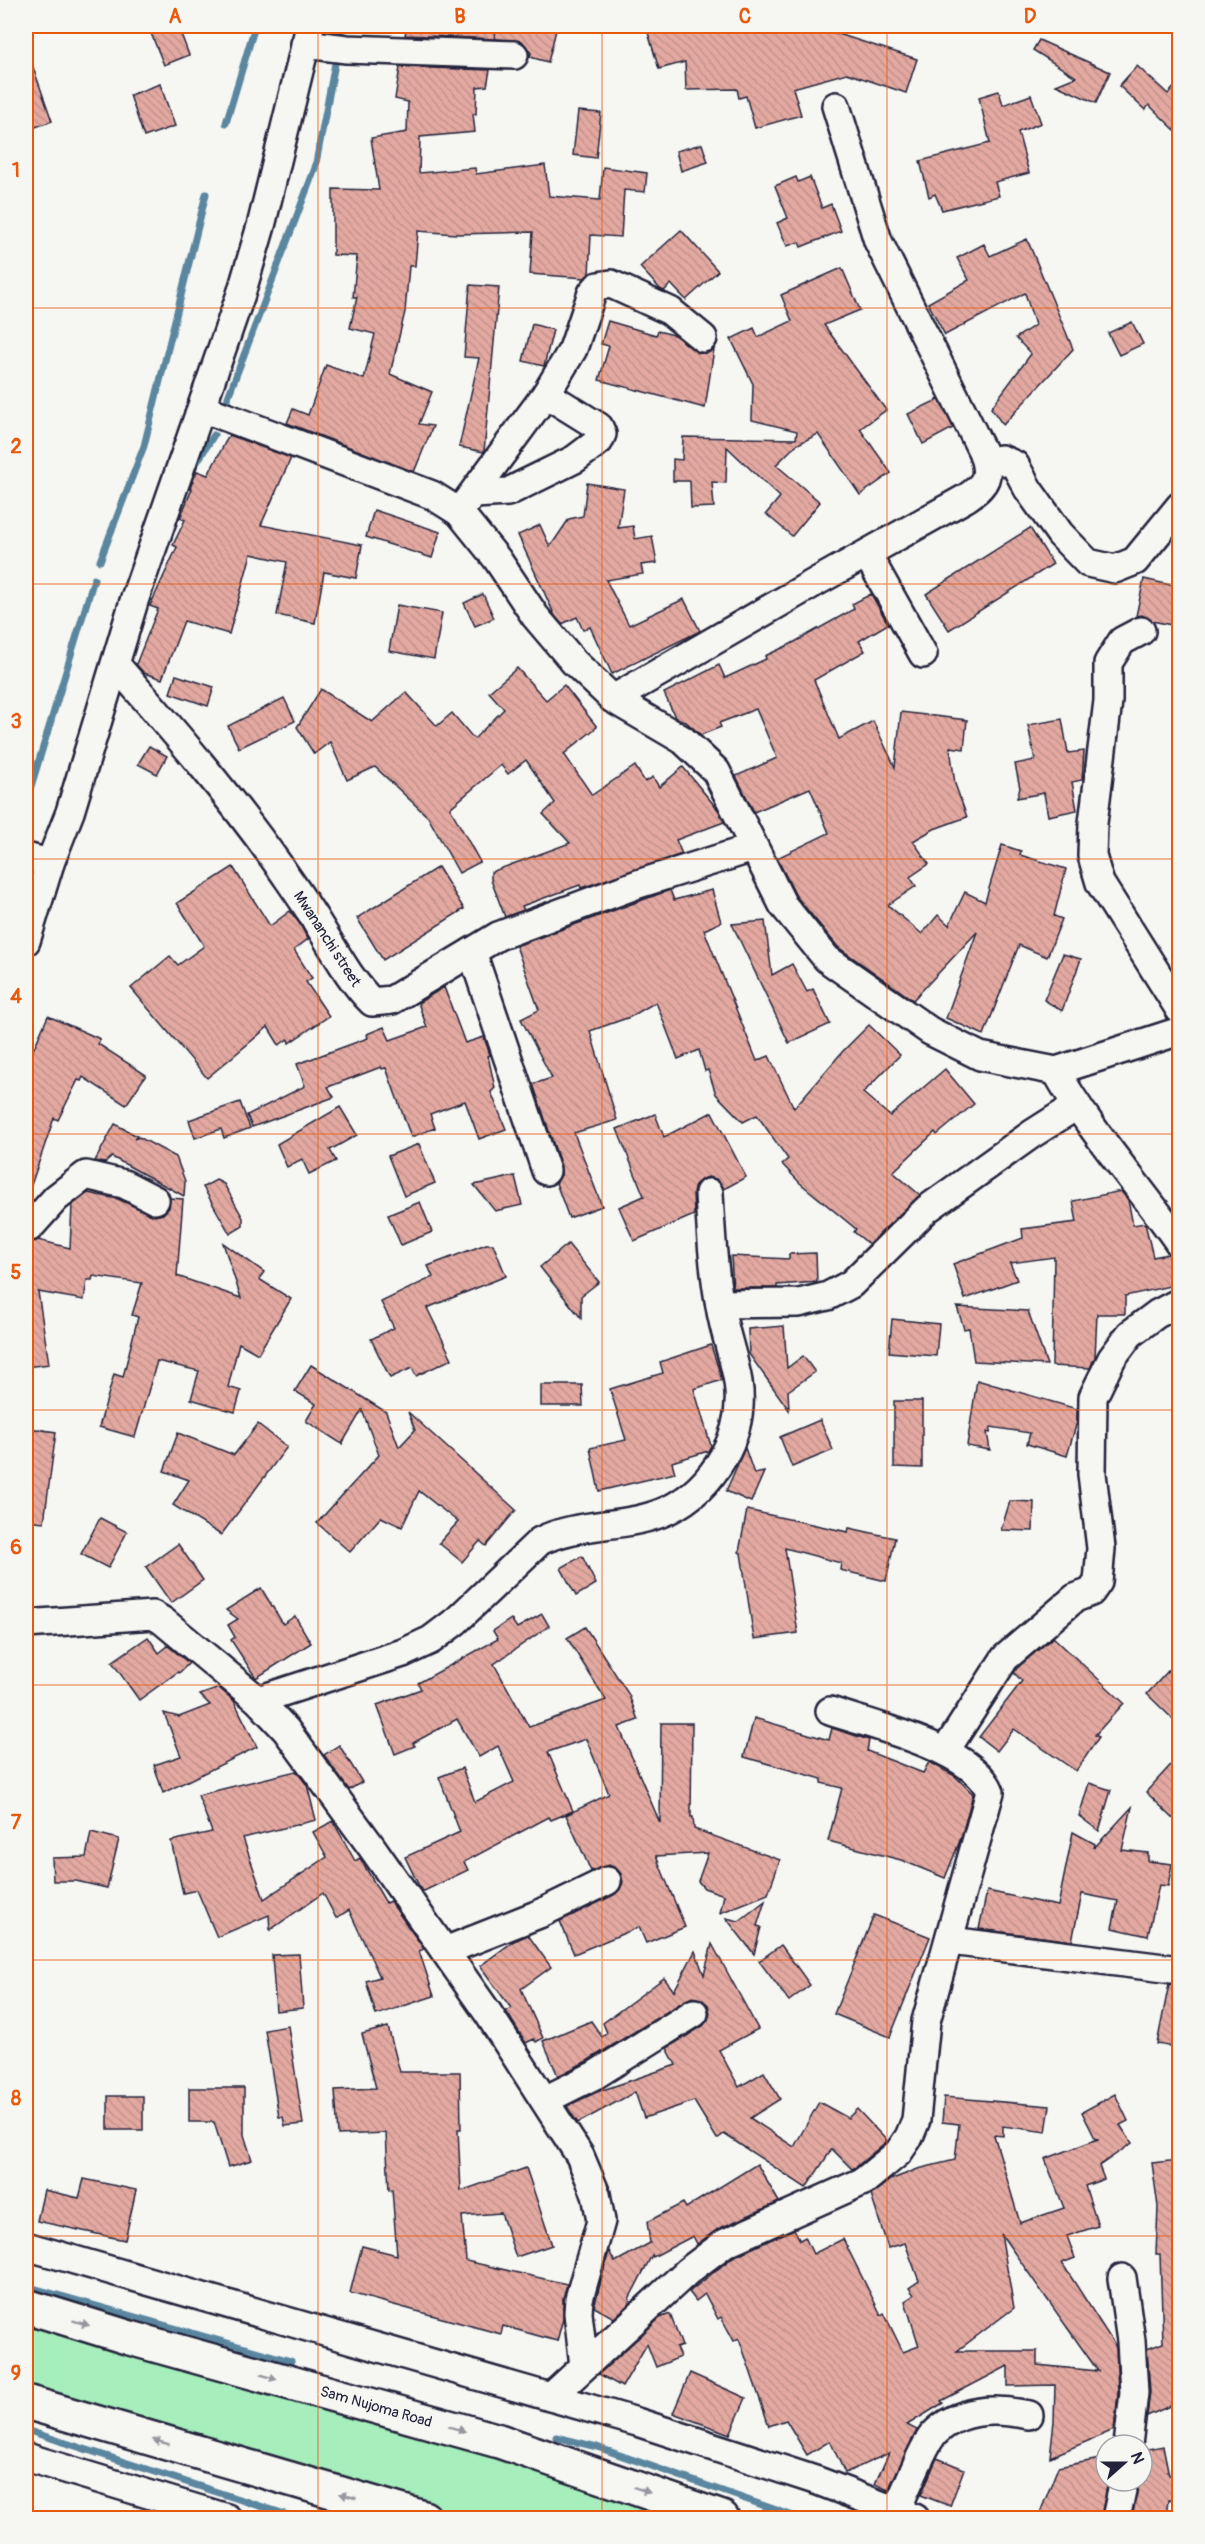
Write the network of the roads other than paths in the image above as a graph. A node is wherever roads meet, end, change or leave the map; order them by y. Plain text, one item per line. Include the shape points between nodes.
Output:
1 (307, 35) edge
2 (350, 37) edge
3 (514, 55) dead end
4 (836, 106) dead end
5 (703, 338) dead end
6 (546, 394) junction
7 (202, 408) junction
8 (986, 462) junction
9 (466, 503) junction
10 (1179, 506) edge
11 (867, 554) junction
12 (1141, 631) dead end
13 (923, 654) dead end
14 (116, 665) junction
15 (613, 699) junction
16 (753, 848) junction
17 (38, 860) edge
18 (26, 942) edge
19 (472, 952) junction
20 (1179, 1010) edge
21 (1179, 1031) edge
22 (1056, 1071) junction
23 (1076, 1106) junction
24 (546, 1171) dead end
25 (709, 1193) dead end
26 (155, 1200) dead end
27 (26, 1225) edge
28 (1179, 1244) edge
29 (1179, 1302) edge
30 (720, 1304) junction
31 (26, 1624) edge
32 (258, 1700) junction
33 (830, 1711) dead end
34 (946, 1750) junction
35 (607, 1881) dead end
36 (950, 1941) junction
37 (445, 1951) junction
38 (1179, 1970) edge
39 (694, 2013) dead end
40 (545, 2100) junction
41 (26, 2246) edge
42 (1122, 2278) dead end
43 (26, 2306) edge
44 (584, 2366) junction
45 (550, 2397) junction
46 (26, 2402) edge
47 (1029, 2415) dead end
48 (1129, 2433) edge
49 (26, 2457) edge
50 (1121, 2493) edge
51 (906, 2515) edge
52 (227, 2518) edge
53 (424, 2518) edge
54 (722, 2518) edge
55 (1116, 2518) edge

1 - 2 street
1 - 7 street via 242,294
2 - 3 street
4 - 8 street via 878,241
5 - 6 street via 670,311 611,284 598,286 573,349
6 - 9 street
6 - 9 street via 599,427 599,441 575,459 508,492
7 - 9 street
7 - 14 street via 135,598
8 - 10 street via 1001,459 1014,465 1060,534 1088,563 1115,569 1135,561
8 - 11 street via 988,473 980,489
9 - 15 street via 535,616 574,662
11 - 13 street
11 - 15 street
12 - 20 street via 1122,641 1108,663 1108,701 1092,856 1100,883
14 - 17 street via 70,812
14 - 19 street, Mwananchi street via 230,801 317,922 355,985 372,1002 392,1000
15 - 16 street via 683,740 716,771
16 - 19 street, Mwananchi street via 638,884 498,936
16 - 22 street via 783,905 827,959 930,1031 980,1056
17 - 18 street
19 - 24 street
21 - 22 street
22 - 23 street
23 - 28 street
23 - 30 street via 927,1209 851,1284 828,1296 799,1303
25 - 30 street
26 - 27 street via 124,1184 86,1175 56,1198 30,1227
29 - 34 street via 1130,1334 1112,1358 1093,1397 1092,1474 1101,1548 1098,1582 1091,1592 1075,1598 1005,1658
30 - 32 street via 738,1383 738,1411 725,1456 689,1498 642,1521 554,1534 540,1541 431,1640 403,1653
31 - 32 street via 153,1616 172,1627
32 - 37 street via 309,1760
33 - 34 street
34 - 36 street via 986,1781 990,1792
35 - 37 street via 539,1914
36 - 38 street
36 - 44 street via 926,2021 916,2120 898,2153 864,2181 725,2243 688,2271
37 - 40 street
39 - 40 street via 595,2075
40 - 44 street via 580,2156 596,2194 600,2221 579,2299
41 - 45 street
42 - 48 street via 1134,2393
43 -> 54 main road, Sam Nujoma Road via 499,2441
44 - 45 street
45 - 51 street via 726,2450
53 -> 46 main road
47 - 51 street via 1004,2410 978,2412 953,2420 932,2436
49 - 52 street
50 - 55 street

